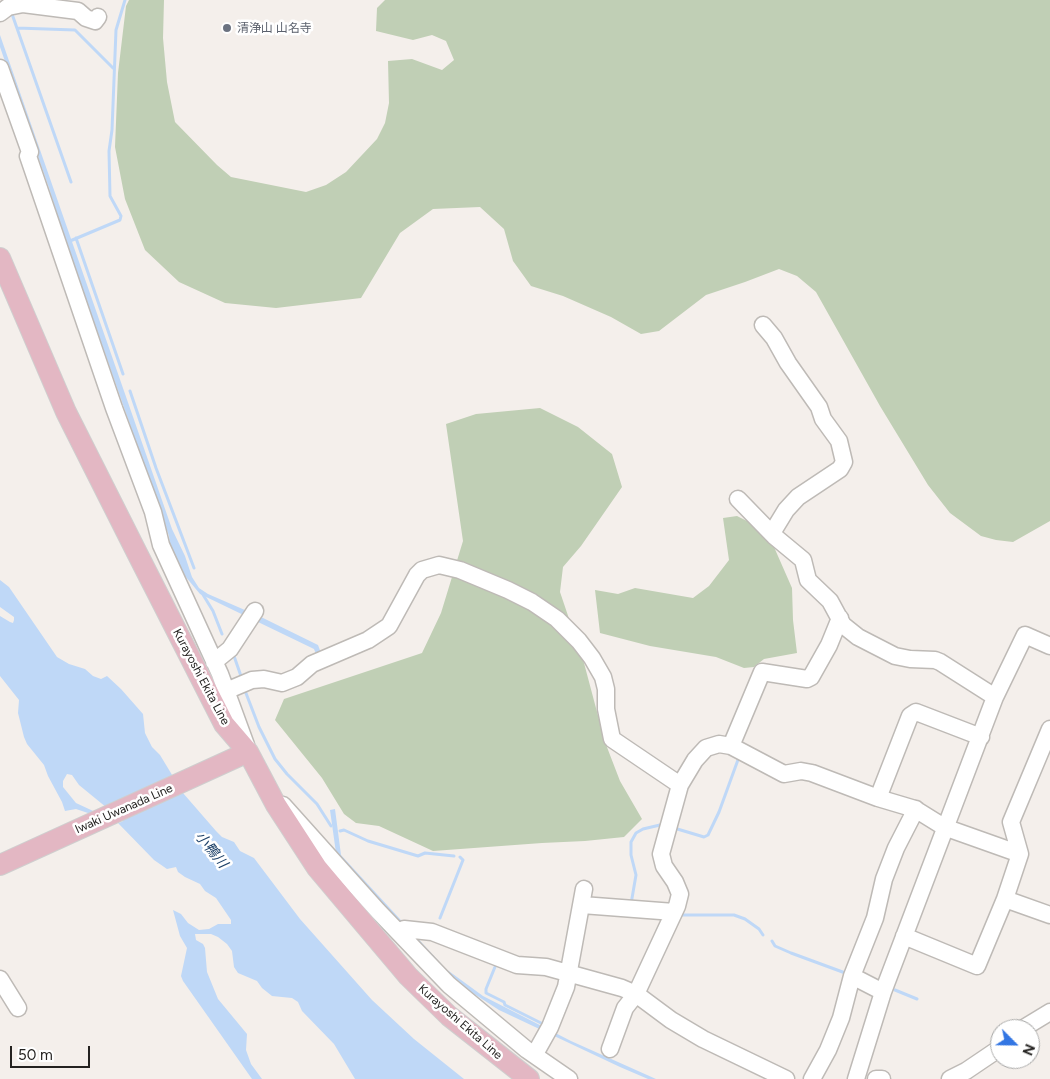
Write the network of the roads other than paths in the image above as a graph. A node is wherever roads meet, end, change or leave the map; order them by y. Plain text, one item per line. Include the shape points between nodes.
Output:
1 (0, 13) edge
2 (98, 17) dead end
3 (0, 68) edge
4 (0, 258) edge
5 (763, 326) dead end
6 (738, 499) dead end
7 (772, 533) junction
8 (256, 611) dead end
9 (840, 618) junction
10 (1050, 646) edge
11 (214, 662) junction
12 (226, 691) junction
13 (995, 697) junction
14 (1050, 729) edge
15 (981, 737) junction
16 (731, 746) junction
17 (240, 756) junction
18 (680, 785) junction
19 (878, 798) junction
20 (276, 804) junction
21 (916, 809) junction
22 (944, 827) junction
23 (1020, 854) junction
24 (0, 865) edge
25 (1005, 899) junction
26 (674, 912) junction
27 (1050, 915) edge
28 (399, 933) junction
29 (904, 936) junction
30 (569, 972) junction
31 (852, 976) junction
32 (0, 979) edge
33 (882, 992) junction
34 (636, 994) junction
35 (18, 1008) dead end
36 (1050, 1012) edge
37 (1038, 1019) edge
38 (610, 1049) dead end
39 (536, 1052) dead end
40 (990, 1055) edge
41 (529, 1079) edge
42 (569, 1079) edge
43 (786, 1079) edge
44 (812, 1079) edge
45 (856, 1079) edge
46 (876, 1079) edge
47 (882, 1079) edge
48 (950, 1079) edge

1 - 2 street via 8,7 23,4 78,11 95,21
3 - 11 street via 111,399 153,512 161,545
4 - 17 main road, Kurayoshi Ekita Line via 66,412
5 - 7 street via 840,441 844,462 840,469 798,497
6 - 7 street
7 - 9 street via 803,560 808,580 830,601
8 - 11 street via 230,649
9 - 13 street via 843,625 858,637 883,650 910,659 940,662
9 - 16 street via 811,677 762,672
10 - 13 street via 1025,635
11 - 12 street
12 - 17 street
12 - 18 street via 252,680 282,683 297,677 312,664 368,640 389,626 417,575 422,570 440,565 508,590 557,619 579,641 603,678 612,739
13 - 15 street
14 - 23 street via 1011,822
15 - 19 street via 916,712 910,716
15 - 22 street
16 - 18 street via 719,744 706,748
16 - 19 street via 784,774 812,773
17 - 20 main road, Kurayoshi Ekita Line
17 - 24 main road, Iwaki Uwanada Line
18 - 26 street via 661,854 680,894
19 - 21 street
20 - 28 street via 284,805
20 - 41 main road, Kurayoshi Ekita Line via 317,868 408,976 450,1016
21 - 22 street
21 - 31 street via 884,879 875,918
22 - 23 street
22 - 29 street
23 - 25 street
25 - 27 street
25 - 29 street via 977,966
26 - 30 street via 583,897
26 - 34 street
28 - 30 street via 404,930 432,932 516,965
28 - 42 street via 493,1023
29 - 33 street
30 - 34 street
30 - 39 street via 558,1008
31 - 33 street
31 - 44 street via 841,1018
32 - 35 street
33 - 45 street
34 - 38 street via 625,1008
34 - 43 street via 703,1039
36 - 37 street
40 - 48 street
46 - 47 street

